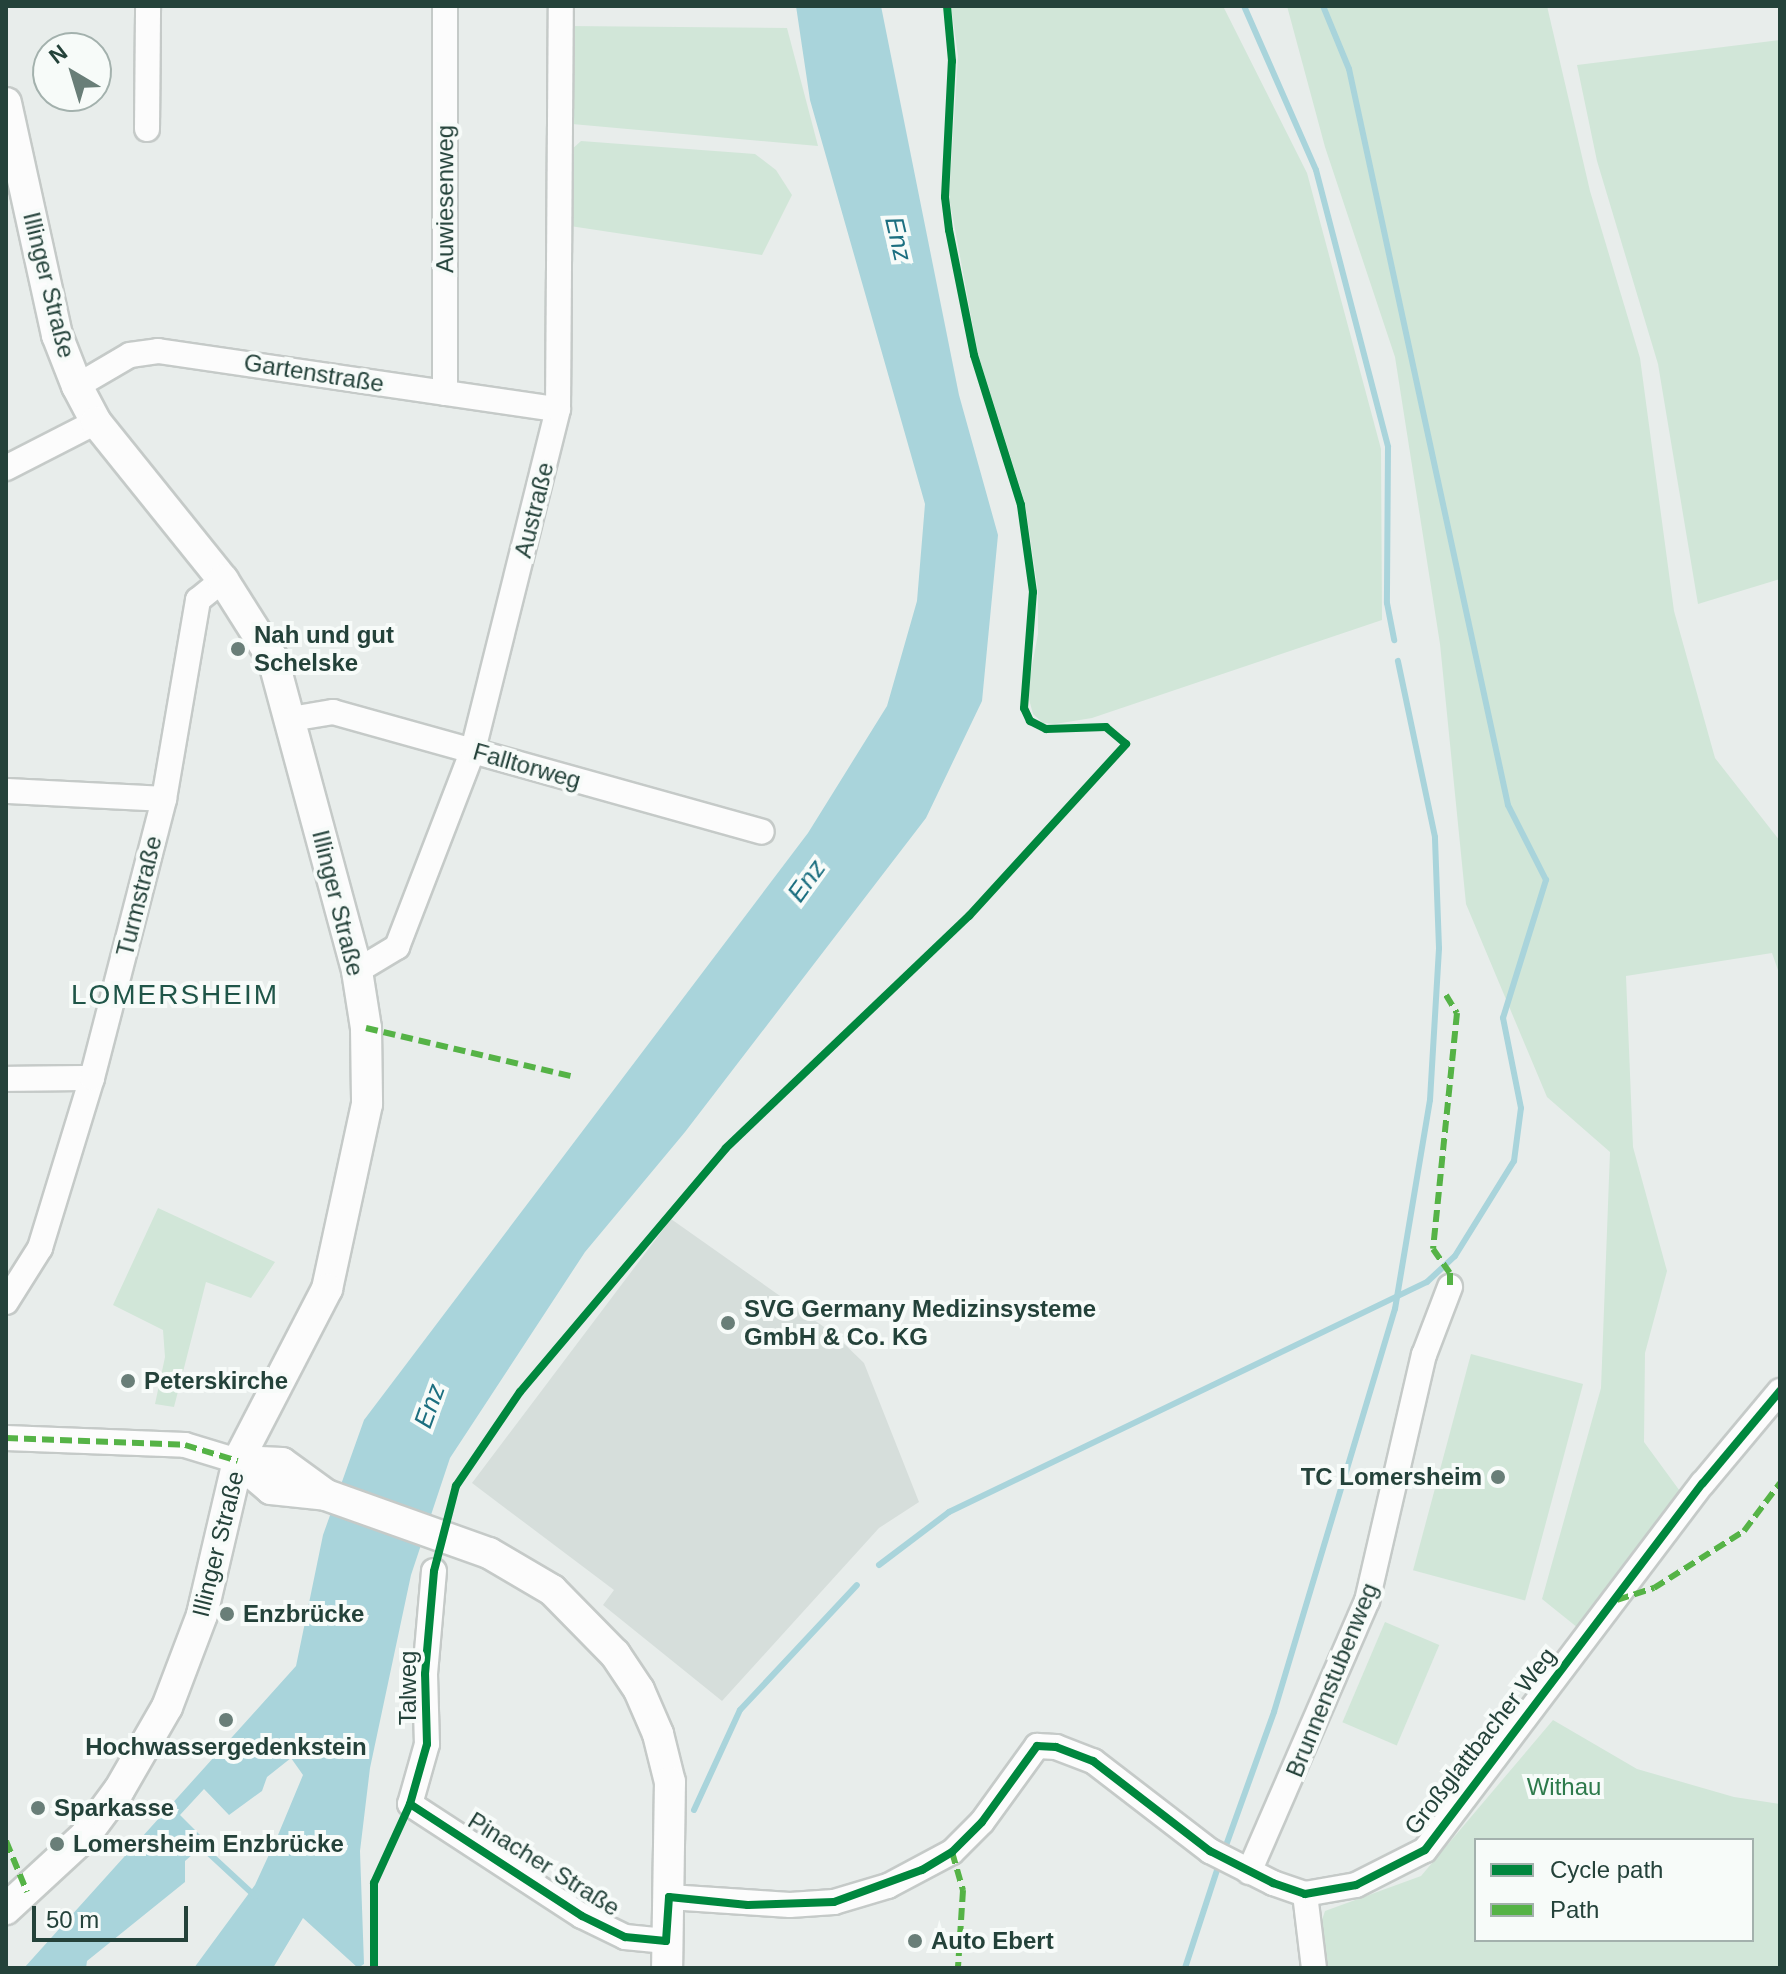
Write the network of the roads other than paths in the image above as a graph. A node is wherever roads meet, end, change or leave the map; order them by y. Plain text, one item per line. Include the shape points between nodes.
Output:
1 (148, 6) edge
2 (445, 6) edge
3 (561, 6) edge
4 (6, 103) edge
5 (147, 129) dead end
6 (77, 386) junction
7 (445, 393) junction
8 (558, 409) junction
9 (96, 422) junction
10 (6, 468) edge
11 (223, 580) junction
12 (291, 719) junction
13 (473, 750) junction
14 (6, 791) edge
15 (164, 799) junction
16 (762, 832) dead end
17 (357, 971) junction
18 (92, 1078) junction
19 (6, 1079) edge
20 (1450, 1287) dead end
21 (6, 1302) edge
22 (1780, 1391) edge
23 (6, 1438) edge
24 (238, 1461) junction
25 (434, 1571) dead end
26 (410, 1804) joint
27 (1242, 1869) junction
28 (1305, 1894) junction
29 (669, 1897) junction
30 (6, 1909) edge
31 (1311, 1936) junction
32 (667, 1954) edge
33 (1300, 1968) edge
34 (1314, 1968) edge

1 - 5 street
2 - 7 street, Auwiesenweg
3 - 8 street, Austraße
4 - 6 street, Illinger Straße via 57,335
6 - 7 street, Gartenstraße via 130,355 158,351
6 - 9 street, Illinger Straße
7 - 8 street, Gartenstraße
8 - 13 street, Austraße
9 - 10 street
9 - 11 street, Illinger Straße
11 - 12 street, Illinger Straße via 273,659
11 - 15 street, Turmstraße via 198,600
12 - 13 street, Falltorweg via 333,712
12 - 17 street, Illinger Straße
13 - 16 street, Falltorweg
13 - 17 street, Austraße via 397,947
14 - 15 street
15 - 18 street, Turmstraße
17 - 24 street, Illinger Straße via 366,1028 367,1104 327,1289
18 - 19 street
18 - 21 street, Turmstraße via 40,1248
20 - 27 street, Brunnenstubenweg via 1424,1355 1367,1601 1266,1840
22 - 28 street, Großglattbacher Weg via 1703,1483 1425,1850 1356,1885
23 - 24 street via 171,1445 211,1450
24 - 29 street, Pinacher Straße via 271,1489 298,1485 458,1537 552,1590 587,1621 639,1690 658,1734 670,1782
24 - 30 street, Illinger Straße via 202,1615 149,1741 79,1844
25 - 26 street, Talweg via 425,1674 427,1744
26 - 32 street, Pinacher Straße via 582,1916
27 - 28 street
27 - 29 street via 1210,1851 1093,1761 1037,1746 982,1822 952,1852 888,1886 834,1902 790,1905
28 - 31 street
29 - 32 street, Pinacher Straße
31 - 33 street
31 - 34 street

